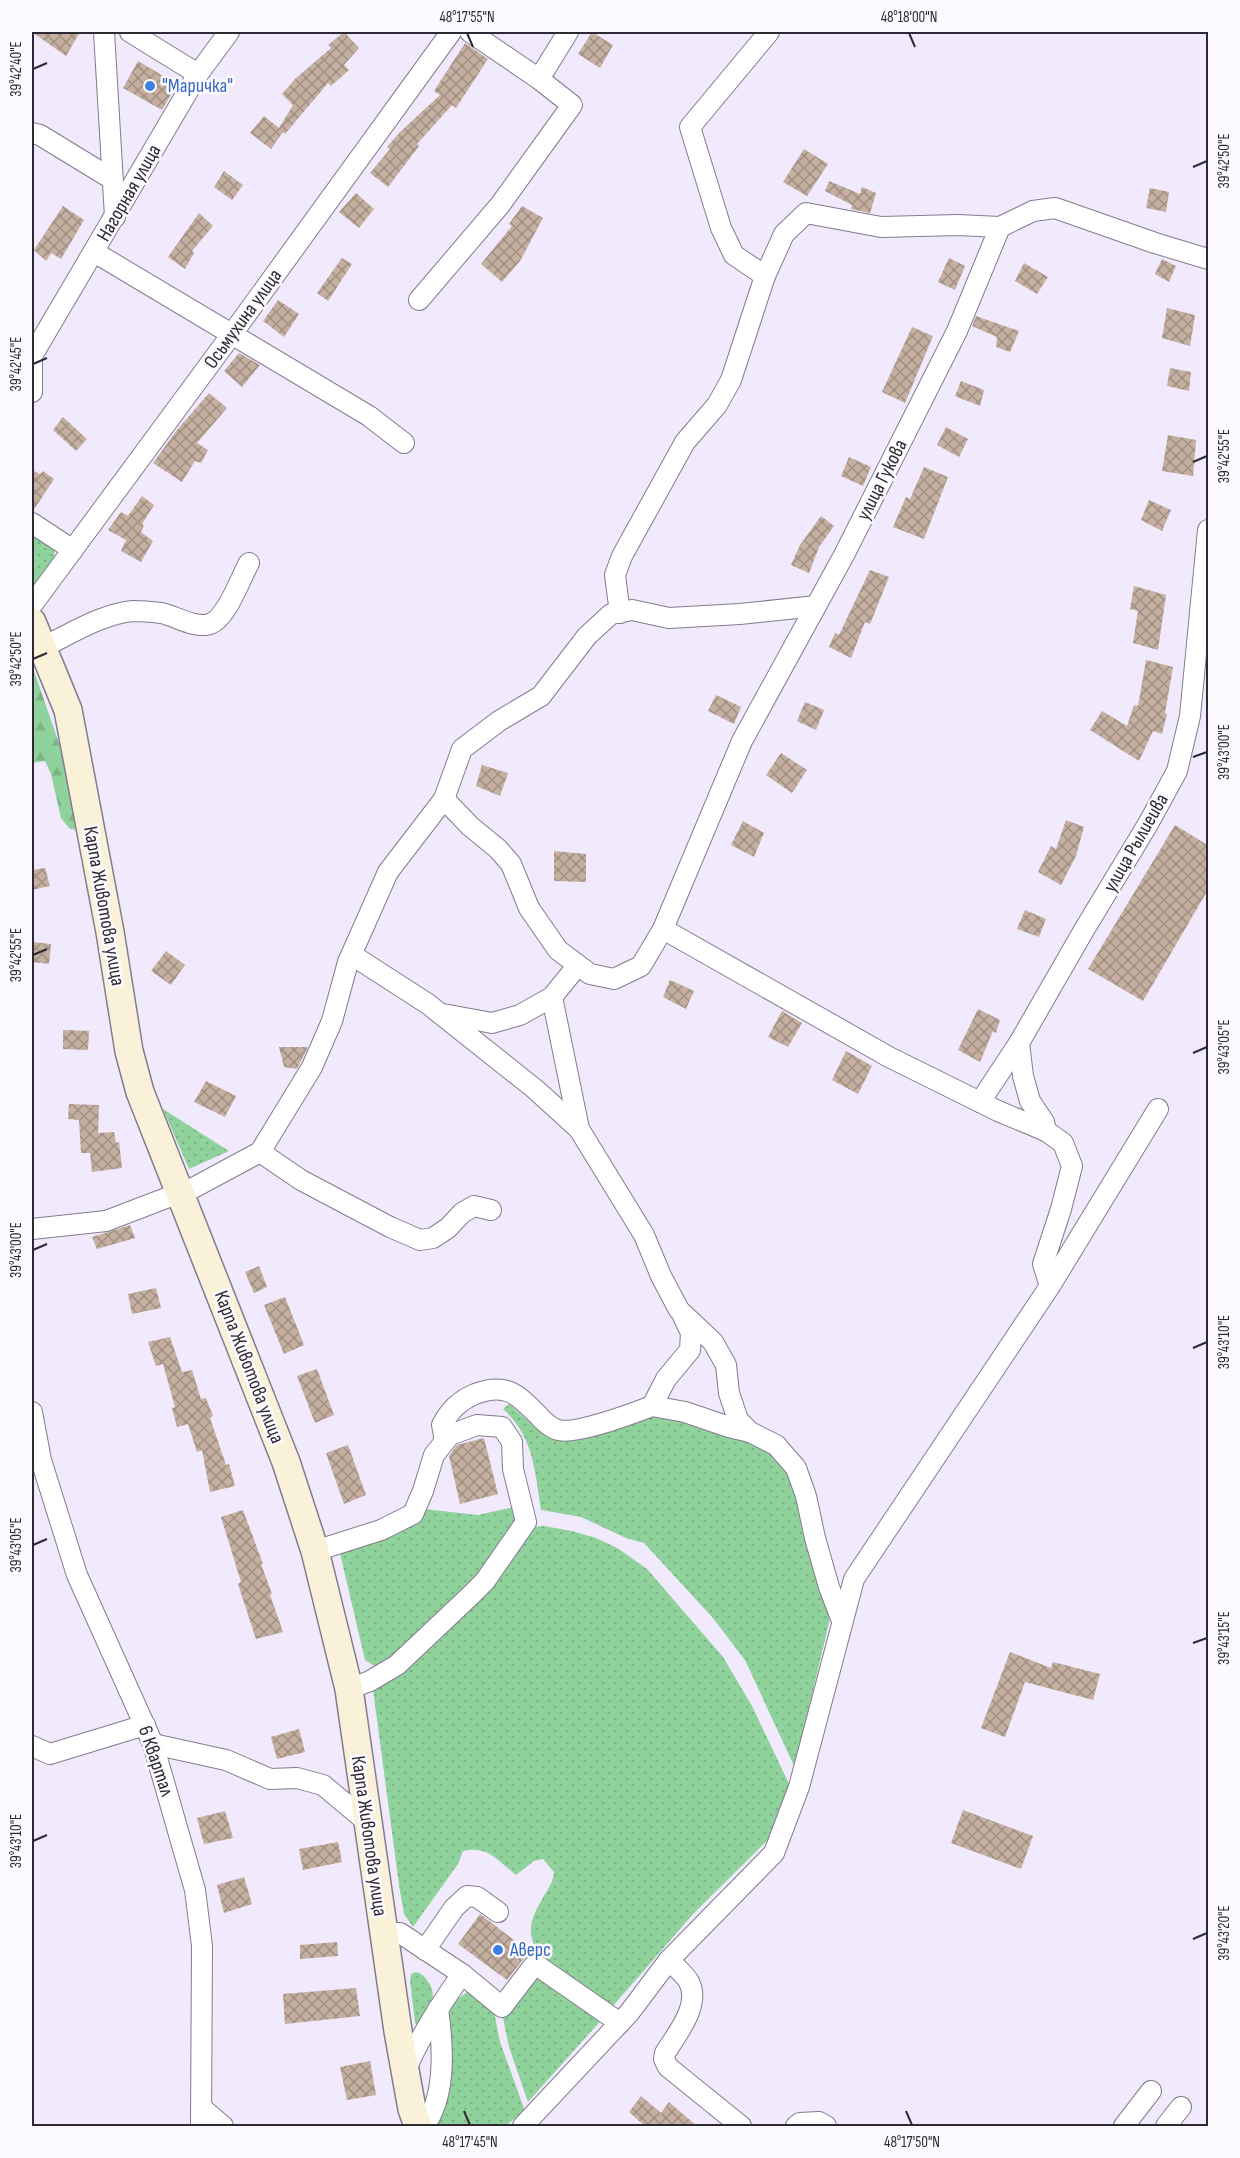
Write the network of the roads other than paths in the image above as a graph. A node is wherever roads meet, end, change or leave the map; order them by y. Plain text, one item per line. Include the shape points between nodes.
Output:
1 (104, 32) edge
2 (130, 32) edge
3 (229, 32) edge
4 (451, 32) edge
5 (470, 32) edge
6 (568, 32) edge
7 (769, 32) edge
8 (198, 74) junction
9 (539, 79) junction
10 (32, 133) edge
11 (112, 179) junction
12 (115, 217) junction
13 (1000, 227) junction
14 (94, 252) junction
15 (1209, 259) edge
16 (765, 276) junction
17 (419, 300) dead end
18 (232, 334) junction
19 (32, 357) edge
20 (32, 392) edge
21 (404, 443) dead end
22 (32, 523) edge
23 (1209, 530) edge
24 (73, 550) junction
25 (249, 563) dead end
26 (32, 605) edge
27 (816, 606) junction
28 (620, 612) junction
29 (32, 622) edge
30 (43, 647) junction
31 (444, 799) junction
32 (663, 928) junction
33 (352, 955) junction
34 (578, 965) junction
35 (552, 997) junction
36 (441, 1014) junction
37 (1019, 1043) junction
38 (980, 1102) junction
39 (1158, 1109) dead end
40 (579, 1129) junction
41 (1046, 1131) junction
42 (260, 1152) junction
43 (180, 1192) junction
44 (491, 1210) dead end
45 (32, 1229) edge
46 (1050, 1286) junction
47 (679, 1310) junction
48 (652, 1406) junction
49 (32, 1412) edge
50 (750, 1432) junction
51 (444, 1442) junction
52 (315, 1551) junction
53 (842, 1621) junction
54 (349, 1689) junction
55 (145, 1725) junction
56 (153, 1744) junction
57 (32, 1746) edge
58 (366, 1821) junction
59 (498, 1911) dead end
60 (382, 1933) junction
61 (425, 1950) junction
62 (669, 1960) junction
63 (462, 1974) junction
64 (438, 2009) junction
65 (620, 2023) junction
66 (405, 2072) junction
67 (1151, 2091) dead end
68 (1181, 2107) dead end
69 (201, 2117) edge
70 (223, 2127) edge
71 (418, 2127) edge
72 (424, 2127) edge
73 (523, 2127) edge
74 (741, 2127) edge
75 (796, 2127) edge
76 (826, 2127) edge
77 (1124, 2127) edge
78 (1166, 2127) edge

1 - 11 street
2 - 8 street
3 - 8 street, Нагорная улица
4 - 18 street, Осьмухина улица
5 - 9 street
6 - 9 street
7 - 16 street via 690,127 721,228 734,255
8 - 12 street, Нагорная улица
9 - 17 street via 572,105 500,205
10 - 11 street
11 - 12 street
12 - 14 street, Нагорная улица
13 - 15 street via 1033,212 1055,208
13 - 16 street via 881,227 806,213 784,234
13 - 27 street, улица Гукова via 957,331
14 - 18 street
14 - 19 street, Нагорная улица
16 - 28 street via 730,380 717,405 686,442 622,556 615,575
18 - 21 street via 369,416
18 - 24 street, Осьмухина улица
19 - 20 street
22 - 24 street
23 - 37 street, улица Рылиеива via 1190,716 1177,771
24 - 26 street, Осьмухина улица
25 - 30 street via 224,615 210,625 193,624 162,613 134,611 81,628
27 - 28 street via 669,618 632,610
27 - 32 street, улица Гукова via 742,741
28 - 31 street via 611,614 587,636 541,696 462,749
29 - 30 main road, Карпа Животова улица
30 - 43 main road, Карпа Животова улица via 68,710 129,1051 140,1092
31 - 33 street via 388,872
31 - 34 street, улица Гукова via 511,864 529,908 558,950
32 - 34 street, улица Гукова via 641,966 614,979 590,974
32 - 38 street via 889,1058
33 - 36 street
33 - 42 street via 332,1021 312,1067
34 - 35 street
35 - 36 street via 520,1015 492,1023
35 - 40 street
36 - 40 street
37 - 38 street, улица Рылиеива
37 - 41 street via 1030,1101
38 - 41 street
39 - 46 street
40 - 47 street via 644,1235
41 - 46 street via 1063,1143 1072,1166 1043,1264
42 - 43 street
42 - 44 street via 301,1180 420,1240 448,1228 474,1206
43 - 45 street via 106,1221
43 - 52 main road, Карпа Животова улица via 286,1462
46 - 53 street via 854,1579
47 - 48 street via 691,1333 690,1350 666,1379
47 - 50 street via 713,1342 726,1365 729,1394 738,1420
48 - 50 street
48 - 51 street via 592,1425 558,1430 508,1390 489,1389 450,1410 441,1425
49 - 55 street, 6 Квартал via 41,1460 76,1575
50 - 53 street via 776,1445 796,1468
51 - 52 street via 434,1455 413,1514 381,1530
51 - 54 street via 450,1435 477,1425 502,1427 512,1442 513,1468 526,1522 485,1581 397,1665 370,1682
52 - 54 main road, Карпа Животова улица
53 - 62 street via 799,1787 774,1853
54 - 58 main road, Карпа Животова улица
55 - 56 street, 6 Квартал
55 - 57 street via 50,1754
56 - 58 street via 225,1760 270,1779 297,1778 323,1785
56 - 69 street, 6 Квартал via 195,1890 202,1947
58 - 60 main road, Карпа Животова улица
59 - 61 street via 477,1897 467,1896
60 - 61 street via 400,1933
60 - 66 main road, Карпа Животова улица
61 - 63 street
62 - 65 street
62 - 74 street via 689,1981 693,1995 690,2010 664,2059 668,2067
63 - 64 street
63 - 65 street via 502,2007 536,1964
64 - 66 street
64 - 72 street via 442,2068 434,2110
65 - 73 street
66 - 71 main road, Карпа Животова улица
67 - 77 street
68 - 78 street
69 - 70 street
75 - 76 street via 800,2123 819,2122

